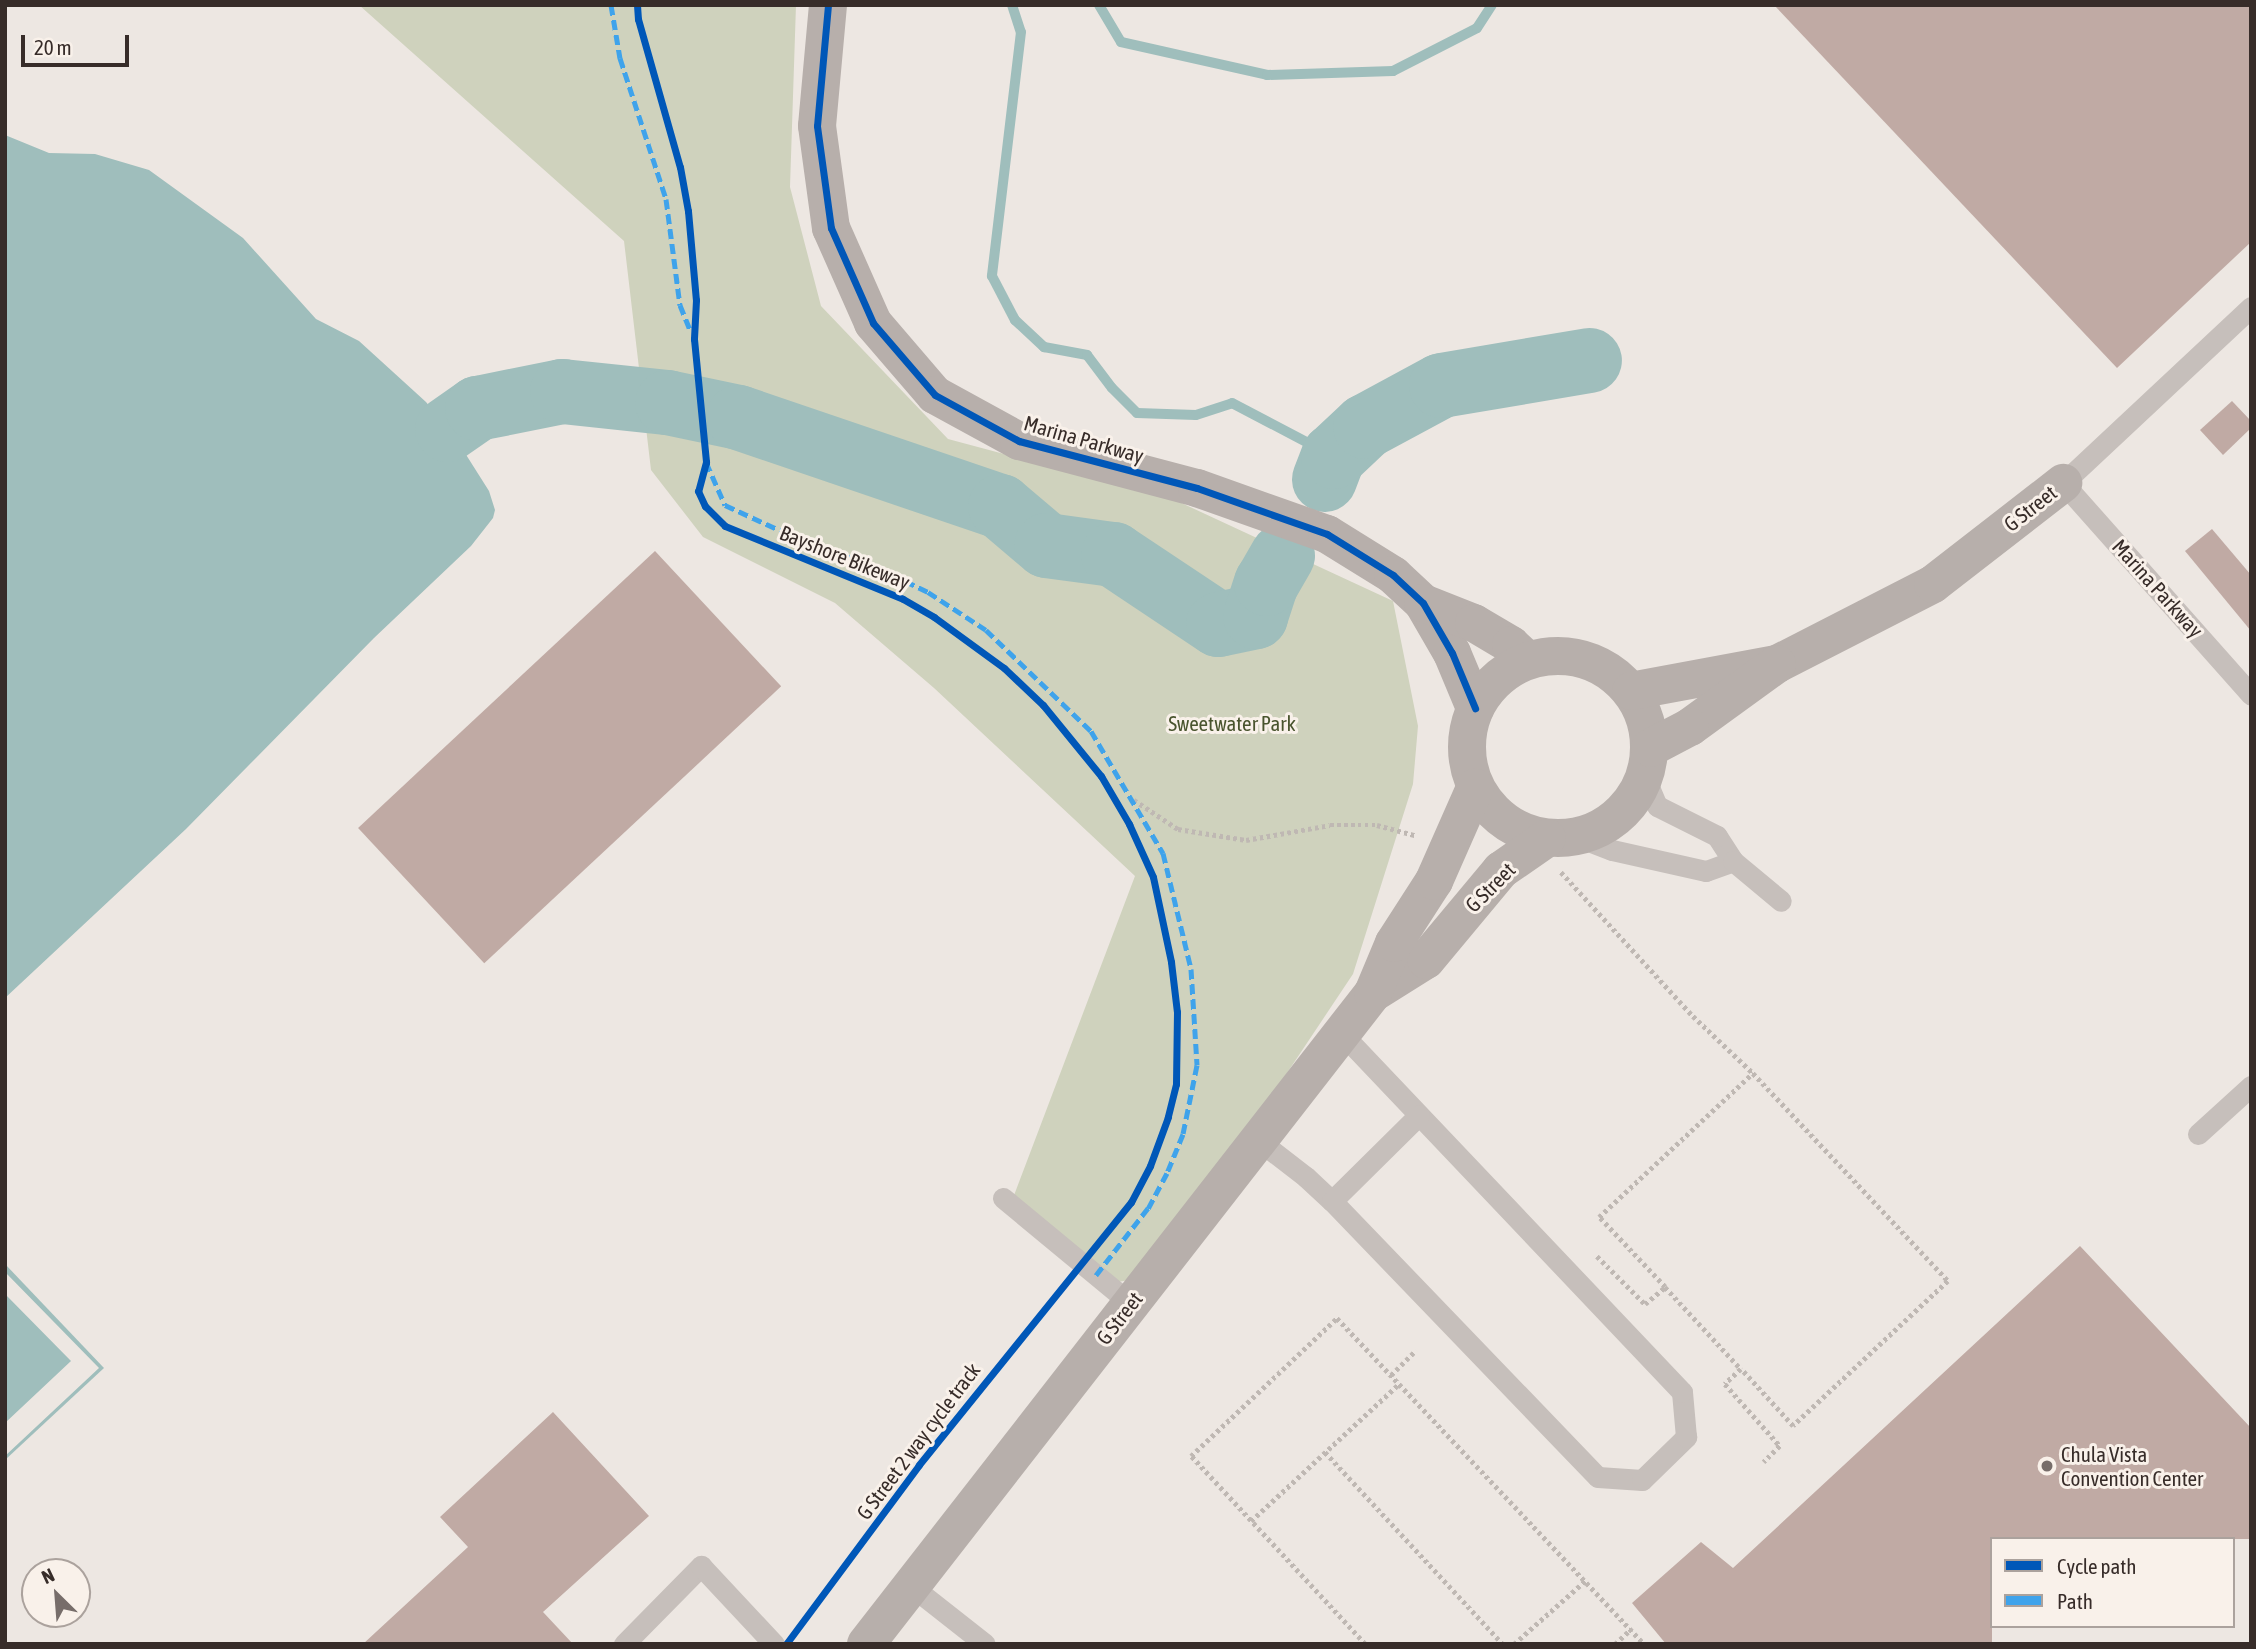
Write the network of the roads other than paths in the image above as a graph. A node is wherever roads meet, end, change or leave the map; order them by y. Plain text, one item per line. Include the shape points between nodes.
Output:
1 (828, 5) edge
2 (2251, 307) edge
3 (2063, 483) junction
4 (1423, 603) junction
5 (1527, 660) junction
6 (1777, 664) junction
7 (1632, 691) junction
8 (2251, 695) edge
9 (1475, 708) junction
10 (1647, 763) junction
11 (1475, 788) junction
12 (1562, 849) junction
13 (1733, 862) junction
14 (1781, 901) dead end
15 (1373, 993) junction
16 (1341, 1033) junction
17 (2251, 1086) edge
18 (1419, 1115) junction
19 (2198, 1134) dead end
20 (1258, 1140) junction
21 (1003, 1198) dead end
22 (1332, 1201) junction
23 (1130, 1303) junction
24 (910, 1586) junction
25 (624, 1644) edge
26 (774, 1644) edge
27 (866, 1644) edge
28 (985, 1644) edge

1 - 4 street, Marina Parkway via 817,126 831,229 873,323 935,396 1019,441 1196,488 1327,534 1393,575
2 - 3 lane, G Street
3 - 6 street, G Street via 1933,584
3 - 8 lane, Marina Parkway
4 - 5 street, Marina Parkway via 1474,623
4 - 9 street, Marina Parkway via 1452,653
5 - 7 street via 1553,655 1582,658 1610,670
5 - 9 street via 1497,677
6 - 7 street, G Street
6 - 10 street, G Street
7 - 10 street via 1646,718
9 - 11 street via 1467,729 1466,759
10 - 12 street via 1630,804 1606,825
10 - 13 lane via 1657,806 1717,836
11 - 12 street via 1493,813 1518,830
11 - 15 street, G Street via 1434,881 1394,943
12 - 13 lane via 1612,850 1706,871
12 - 15 street, G Street via 1502,870 1426,960
13 - 14 lane
15 - 16 street, G Street
16 - 18 lane
16 - 20 street, G Street
17 - 19 lane
18 - 22 lane
18 - 22 lane via 1682,1392 1686,1437 1642,1480 1598,1477
20 - 22 lane
20 - 23 street, G Street
21 - 23 lane
23 - 24 street, G Street
24 - 27 street, G Street
24 - 28 lane
25 - 26 lane via 701,1566

